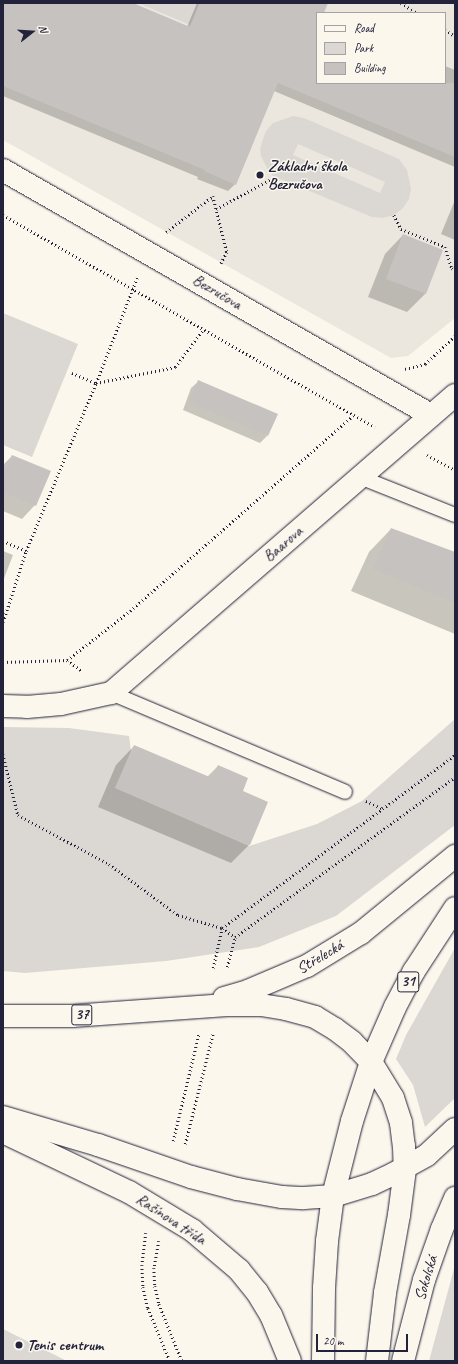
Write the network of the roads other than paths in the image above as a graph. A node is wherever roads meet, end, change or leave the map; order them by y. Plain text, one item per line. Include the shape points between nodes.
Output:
1 (3, 170) edge
2 (455, 395) edge
3 (431, 415) junction
4 (360, 477) junction
5 (455, 515) edge
6 (111, 693) junction
7 (3, 706) edge
8 (345, 792) dead end
9 (455, 856) edge
10 (455, 908) edge
11 (162, 1010) junction
12 (3, 1016) edge
13 (371, 1062) junction
14 (3, 1117) edge
15 (455, 1129) edge
16 (3, 1132) edge
17 (405, 1169) junction
18 (333, 1196) junction
19 (455, 1198) edge
20 (290, 1361) edge
21 (322, 1361) edge
22 (377, 1361) edge
23 (403, 1361) edge

1 - 3 main road, Bezručova
2 - 3 main road, Baarova
3 - 4 main road, Baarova
4 - 5 lane
4 - 6 main road, Baarova
6 - 7 main road via 61,704
6 - 8 lane
9 - 11 main road, Střelecká via 360,932 308,966 248,992
10 - 13 main road, 31 via 414,971
11 - 12 main road, 37 via 72,1016
11 - 13 main road via 227,1005 286,1008 315,1017 335,1029
13 - 17 main road via 393,1098 404,1146
13 - 18 main road, 31 via 352,1121
14 - 18 main road via 98,1145 191,1177 237,1189 282,1197
15 - 17 main road via 427,1155
16 - 20 main road, Rašínova třída via 130,1192 192,1230 239,1270 257,1292 271,1315
17 - 18 main road via 372,1184
17 - 22 main road
18 - 21 main road, 31 via 324,1288
19 - 23 main road, Sokolská via 424,1280

